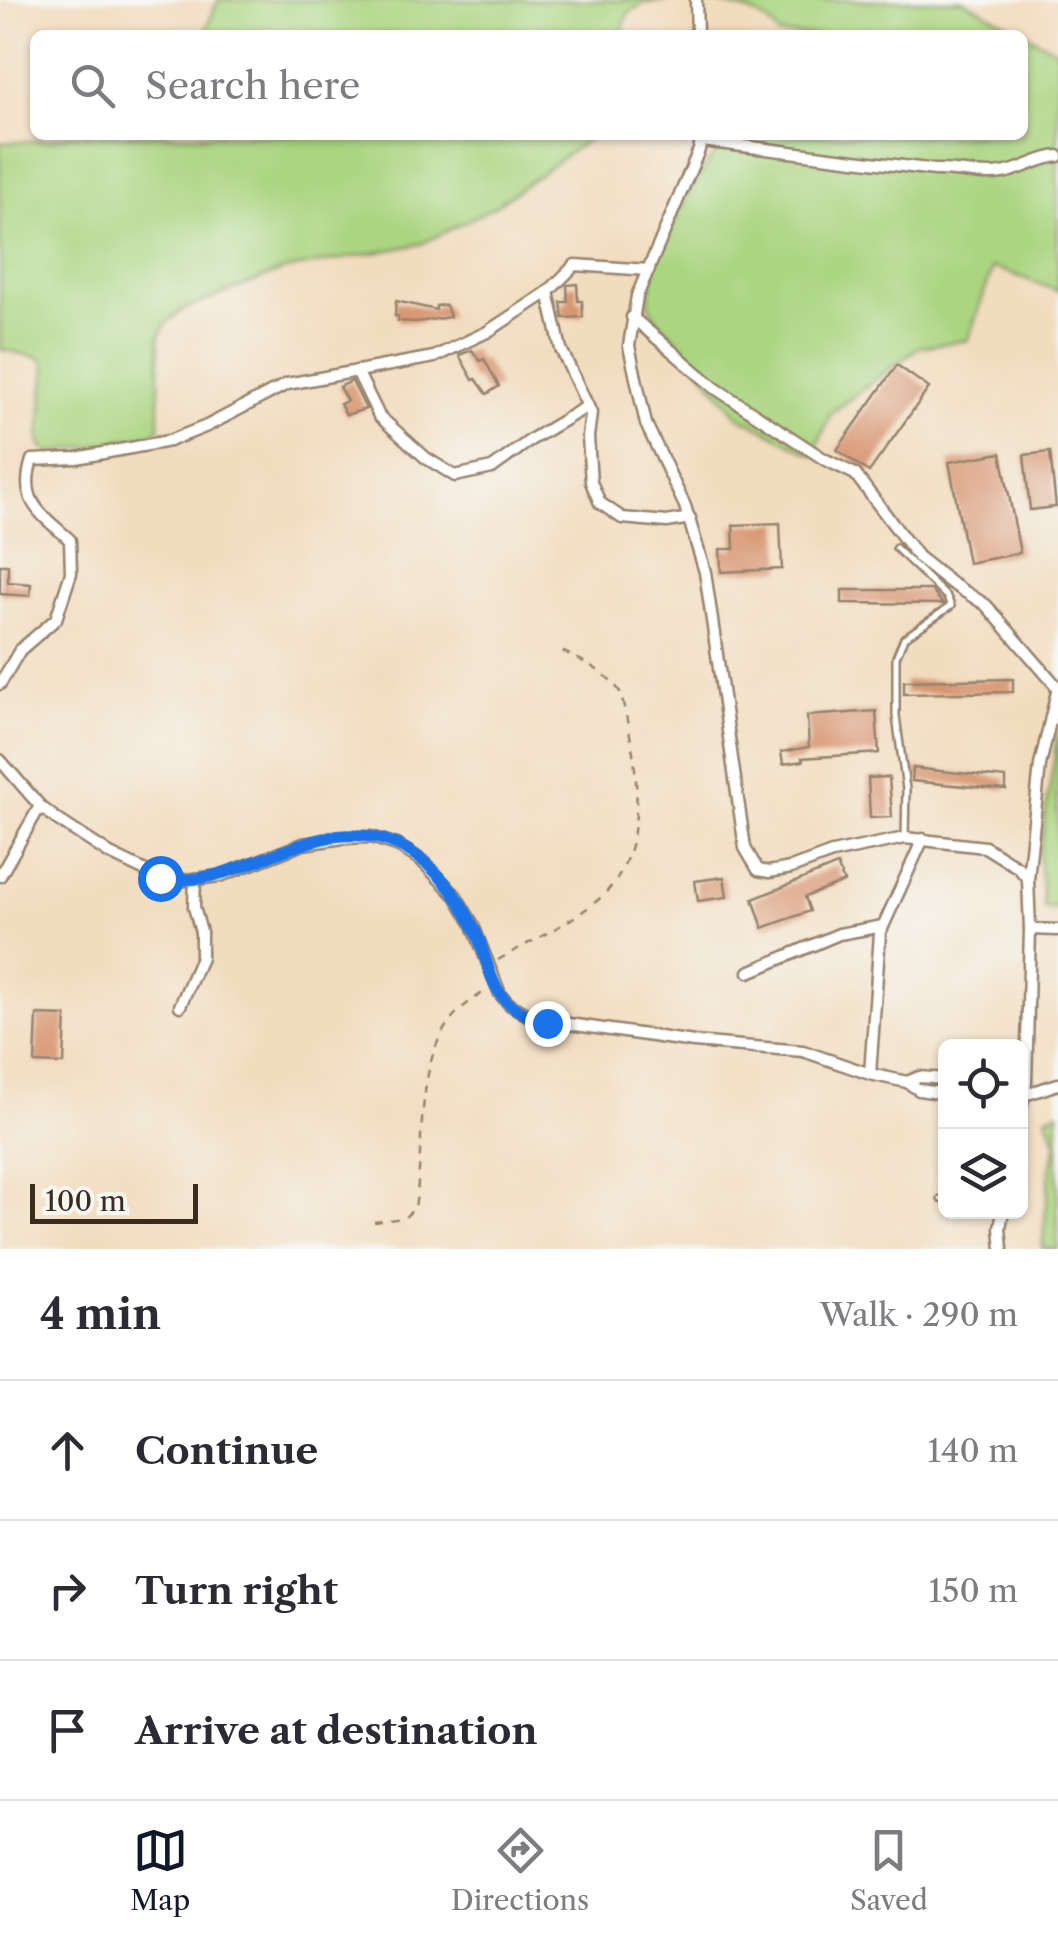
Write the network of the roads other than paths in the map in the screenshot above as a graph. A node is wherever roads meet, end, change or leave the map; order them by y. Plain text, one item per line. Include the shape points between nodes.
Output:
1 (696, 0) edge
2 (697, 30) edge
3 (701, 140) edge
4 (717, 140) edge
5 (1058, 156) edge
6 (648, 270) junction
7 (548, 292) junction
8 (632, 317) junction
9 (356, 371) junction
10 (588, 406) junction
11 (690, 518) junction
12 (896, 548) dead end
13 (0, 684) edge
14 (1058, 687) edge
15 (0, 760) edge
16 (40, 806) junction
17 (905, 838) junction
18 (922, 839) junction
19 (0, 876) edge
20 (1028, 879) junction
21 (195, 880) junction
22 (883, 926) junction
23 (1030, 929) junction
24 (1058, 930) edge
25 (749, 972) dead end
26 (180, 1006) dead end
27 (1025, 1039) edge
28 (870, 1074) junction
29 (938, 1078) edge
30 (907, 1082) junction
31 (1058, 1084) edge
32 (1028, 1088) edge
33 (938, 1093) edge
34 (1002, 1219) edge
35 (1002, 1249) edge

1 - 2 street
3 - 6 street
4 - 5 street via 977,175
6 - 7 street via 575,265
6 - 8 street
7 - 9 street via 458,348
7 - 10 street via 561,349
8 - 11 street via 638,400
8 - 14 street via 714,388 856,474 918,557 992,612
9 - 10 street via 379,416 455,476 492,468
9 - 13 street via 286,384 169,441 32,460 30,494 42,517 70,540 71,573 56,618 20,650
10 - 11 street via 590,482 600,503 622,518
11 - 17 street via 706,572 752,864 779,871
12 - 17 lane via 952,606 904,638 896,657
14 - 20 street via 1040,764
15 - 16 street
16 - 19 street
16 - 21 street via 143,872
17 - 18 street
18 - 20 street via 986,848
18 - 22 street
20 - 23 street
21 - 26 street via 201,958
21 - 28 street via 304,844 384,839 422,861 456,896 509,1004 547,1023 803,1051
22 - 25 street via 839,934
22 - 28 street
23 - 24 street
23 - 27 street
28 - 30 street
29 - 30 street
30 - 33 street
31 - 32 street
34 - 35 street

